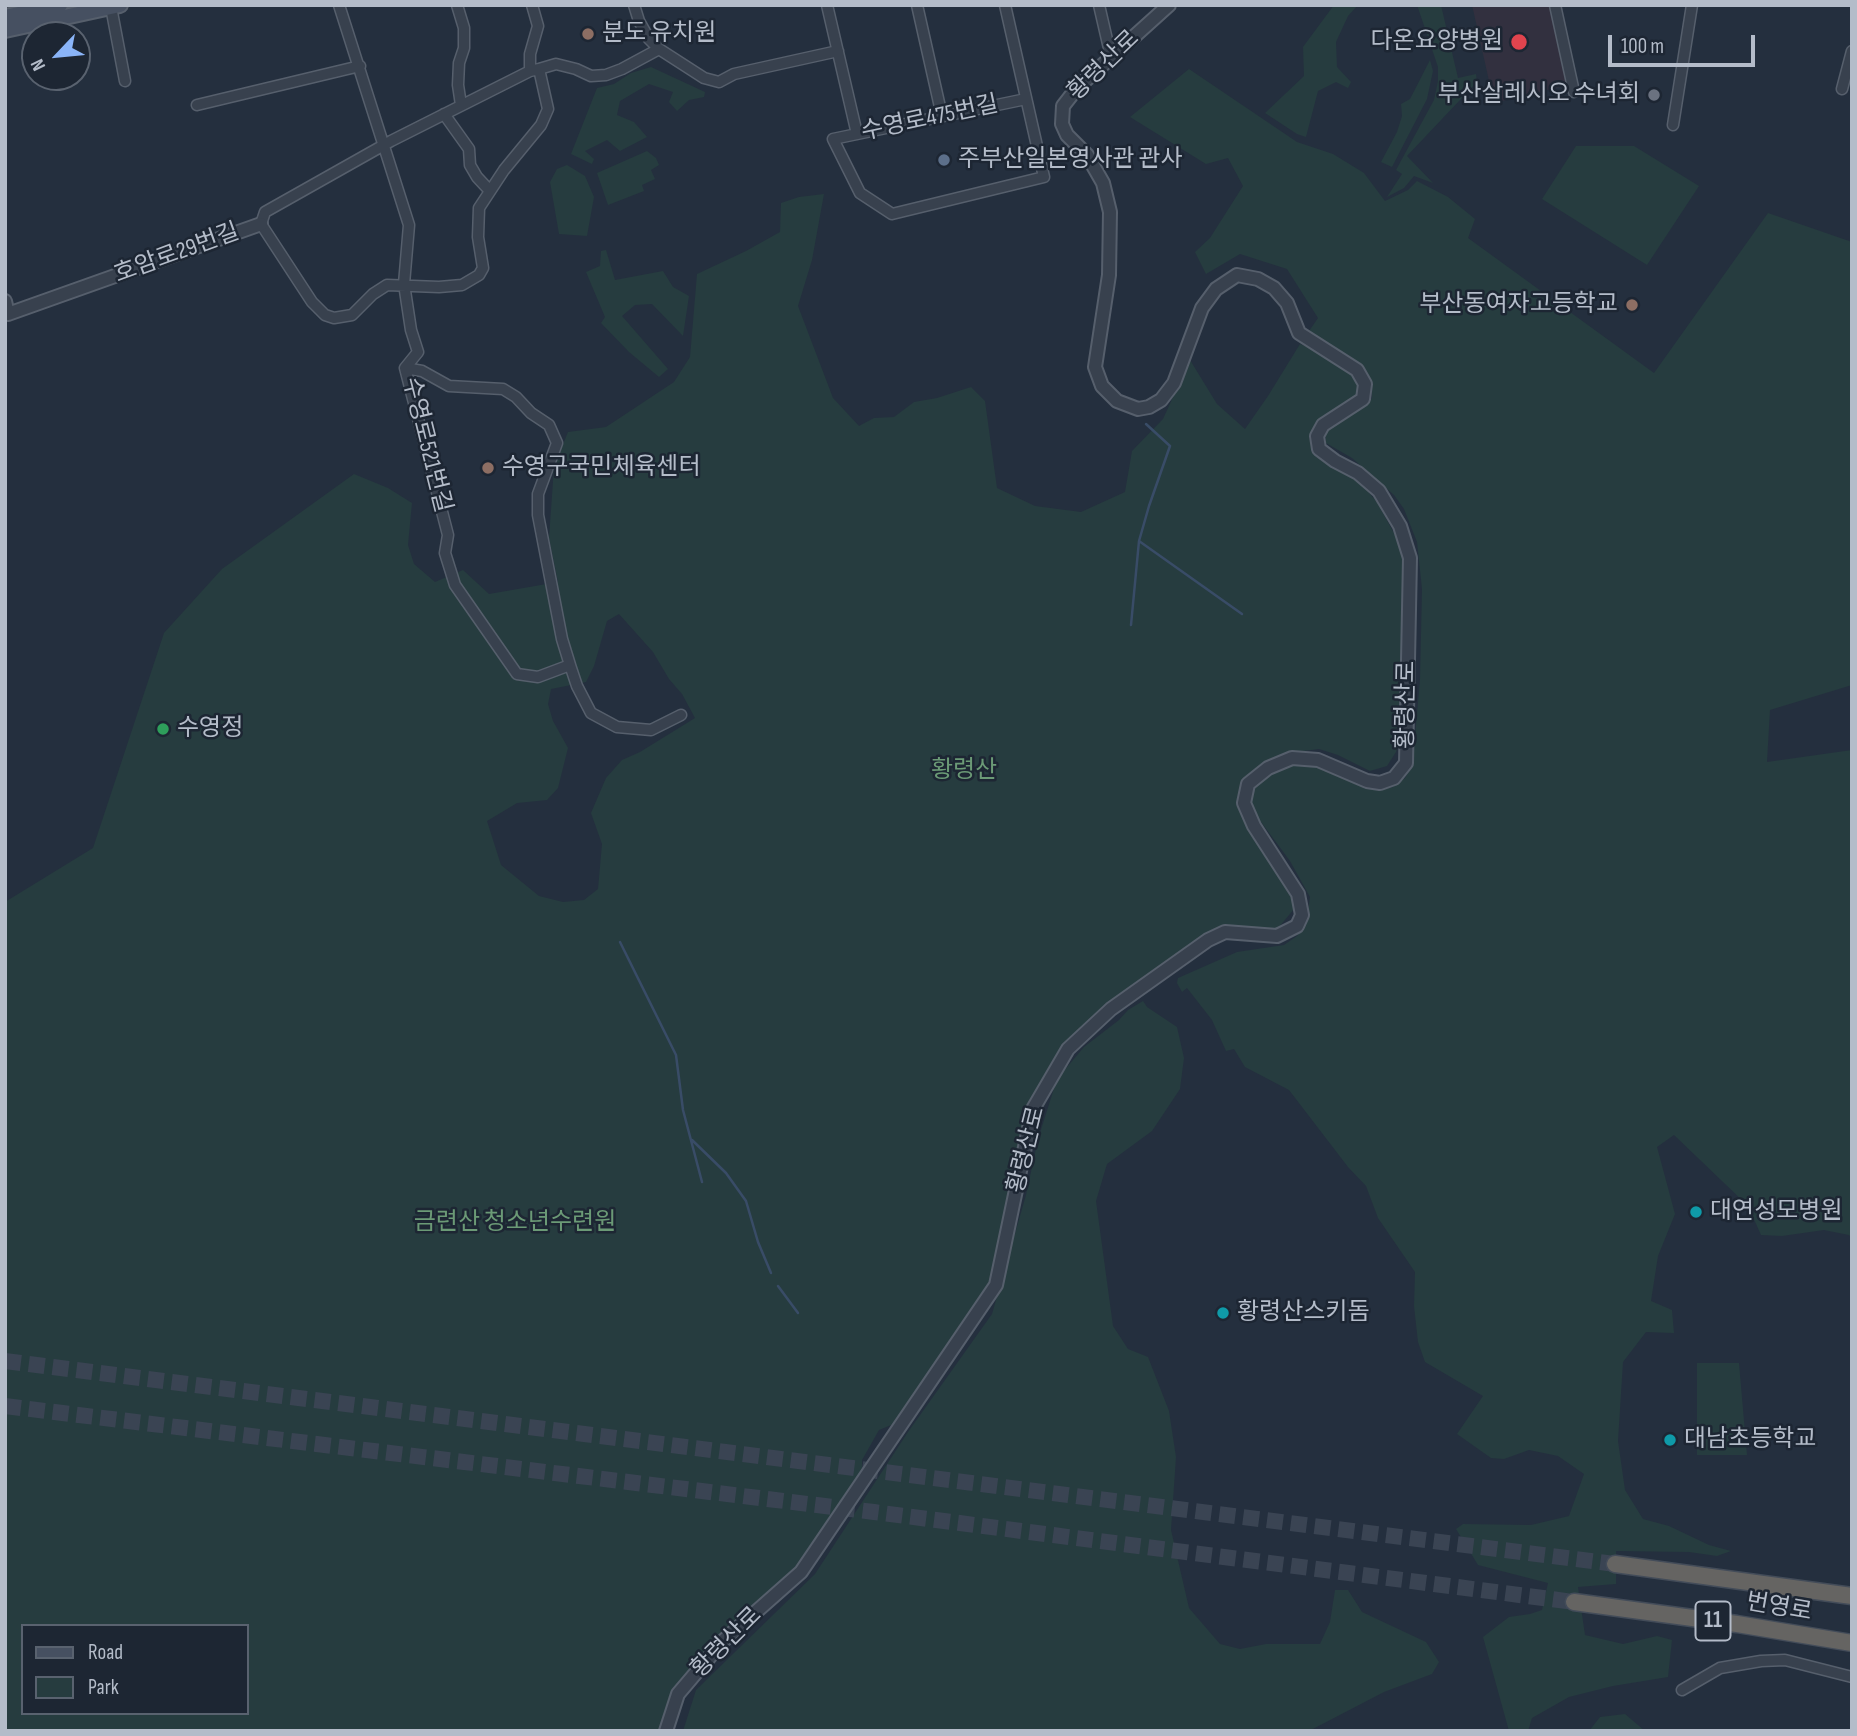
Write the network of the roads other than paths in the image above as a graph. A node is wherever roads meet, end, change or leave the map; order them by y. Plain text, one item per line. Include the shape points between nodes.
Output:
1 (339, 5) edge
2 (457, 5) edge
3 (532, 5) edge
4 (634, 5) edge
5 (827, 5) edge
6 (917, 5) edge
7 (1005, 5) edge
8 (1100, 5) edge
9 (1169, 5) edge
10 (1555, 5) edge
11 (1692, 5) edge
12 (54, 6) edge
13 (115, 6) edge
14 (5, 17) edge
15 (5, 30) edge
16 (659, 49) junction
17 (838, 51) junction
18 (1852, 51) edge
19 (1111, 57) junction
20 (360, 66) junction
21 (535, 70) junction
22 (125, 80) dead end
23 (1842, 89) dead end
24 (1574, 92) dead end
25 (1026, 99) junction
26 (197, 105) dead end
27 (461, 105) junction
28 (443, 114) junction
29 (942, 116) junction
30 (1673, 125) dead end
31 (857, 134) junction
32 (384, 145) junction
33 (490, 191) junction
34 (261, 223) junction
35 (404, 284) junction
36 (7, 308) edge
37 (405, 368) junction
38 (570, 666) junction
39 (681, 715) dead end
40 (1615, 1564) tunnel mouth
41 (1852, 1597) edge
42 (1574, 1602) tunnel mouth
43 (1852, 1643) edge
44 (1852, 1677) edge
45 (1682, 1690) dead end
46 (666, 1731) edge

1 - 20 street, 수영로521번길
2 - 27 street via 464,27 458,85
3 - 21 street via 537,26 530,54
4 - 16 street via 649,39
5 - 17 street
6 - 29 street
7 - 25 street, 수영로475번길
8 - 19 street
9 - 19 street, 황령산로
10 - 24 street
11 - 30 street
12 - 14 main road
13 - 15 main road
13 - 22 street
16 - 17 street via 704,78 719,82 734,74
16 - 21 street, 호암로29번길 via 606,75 591,76 556,64
17 - 31 street
18 - 23 street
19 - 46 street, 황령산로 via 1063,106 1062,124 1103,183 1110,212 1109,275 1095,367 1102,386 1117,401 1138,409 1160,400 1174,383 1202,307 1216,289 1237,275 1274,288 1287,303 1298,333 1357,370 1366,384 1363,399 1323,425 1317,436 1319,449 1379,491 1400,526 1410,558 1406,764 1394,778 1380,783 1318,760 1292,758 1268,768 1248,784 1244,803 1254,826 1298,894 1301,915 1297,926 1277,936 1225,933 1208,940 1111,1010 1068,1049 1034,1109 996,1285 801,1572 723,1641 677,1694
20 - 26 street
20 - 32 street, 수영로521번길
21 - 27 street, 호암로29번길
21 - 33 street via 548,109 541,125
25 - 29 street, 수영로475번길
25 - 31 street, 수영로475번길 via 1044,177 892,214 860,193 833,139
27 - 28 street, 호암로29번길
28 - 32 street, 호암로29번길
28 - 33 street via 469,149 470,165
29 - 31 street, 수영로475번길
32 - 34 street, 호암로29번길 via 265,212
32 - 35 street, 수영로521번길 via 408,225
33 - 35 street via 479,208 483,268 479,275 462,285
34 - 35 street via 325,315 352,315 387,285
34 - 36 street, 호암로29번길
35 - 37 street, 수영로521번길 via 418,352
37 - 38 street, 수영로521번길 via 448,535 444,552 455,585 517,674 538,677
37 - 38 street via 422,371 449,386 503,389 549,425 557,443 538,494 538,515
38 - 39 street via 591,713 617,727 650,730
40 - 41 highway, 번영로 / 11
42 - 43 highway, 번영로 / 11
44 - 45 street via 1785,1660 1761,1661 1720,1668

